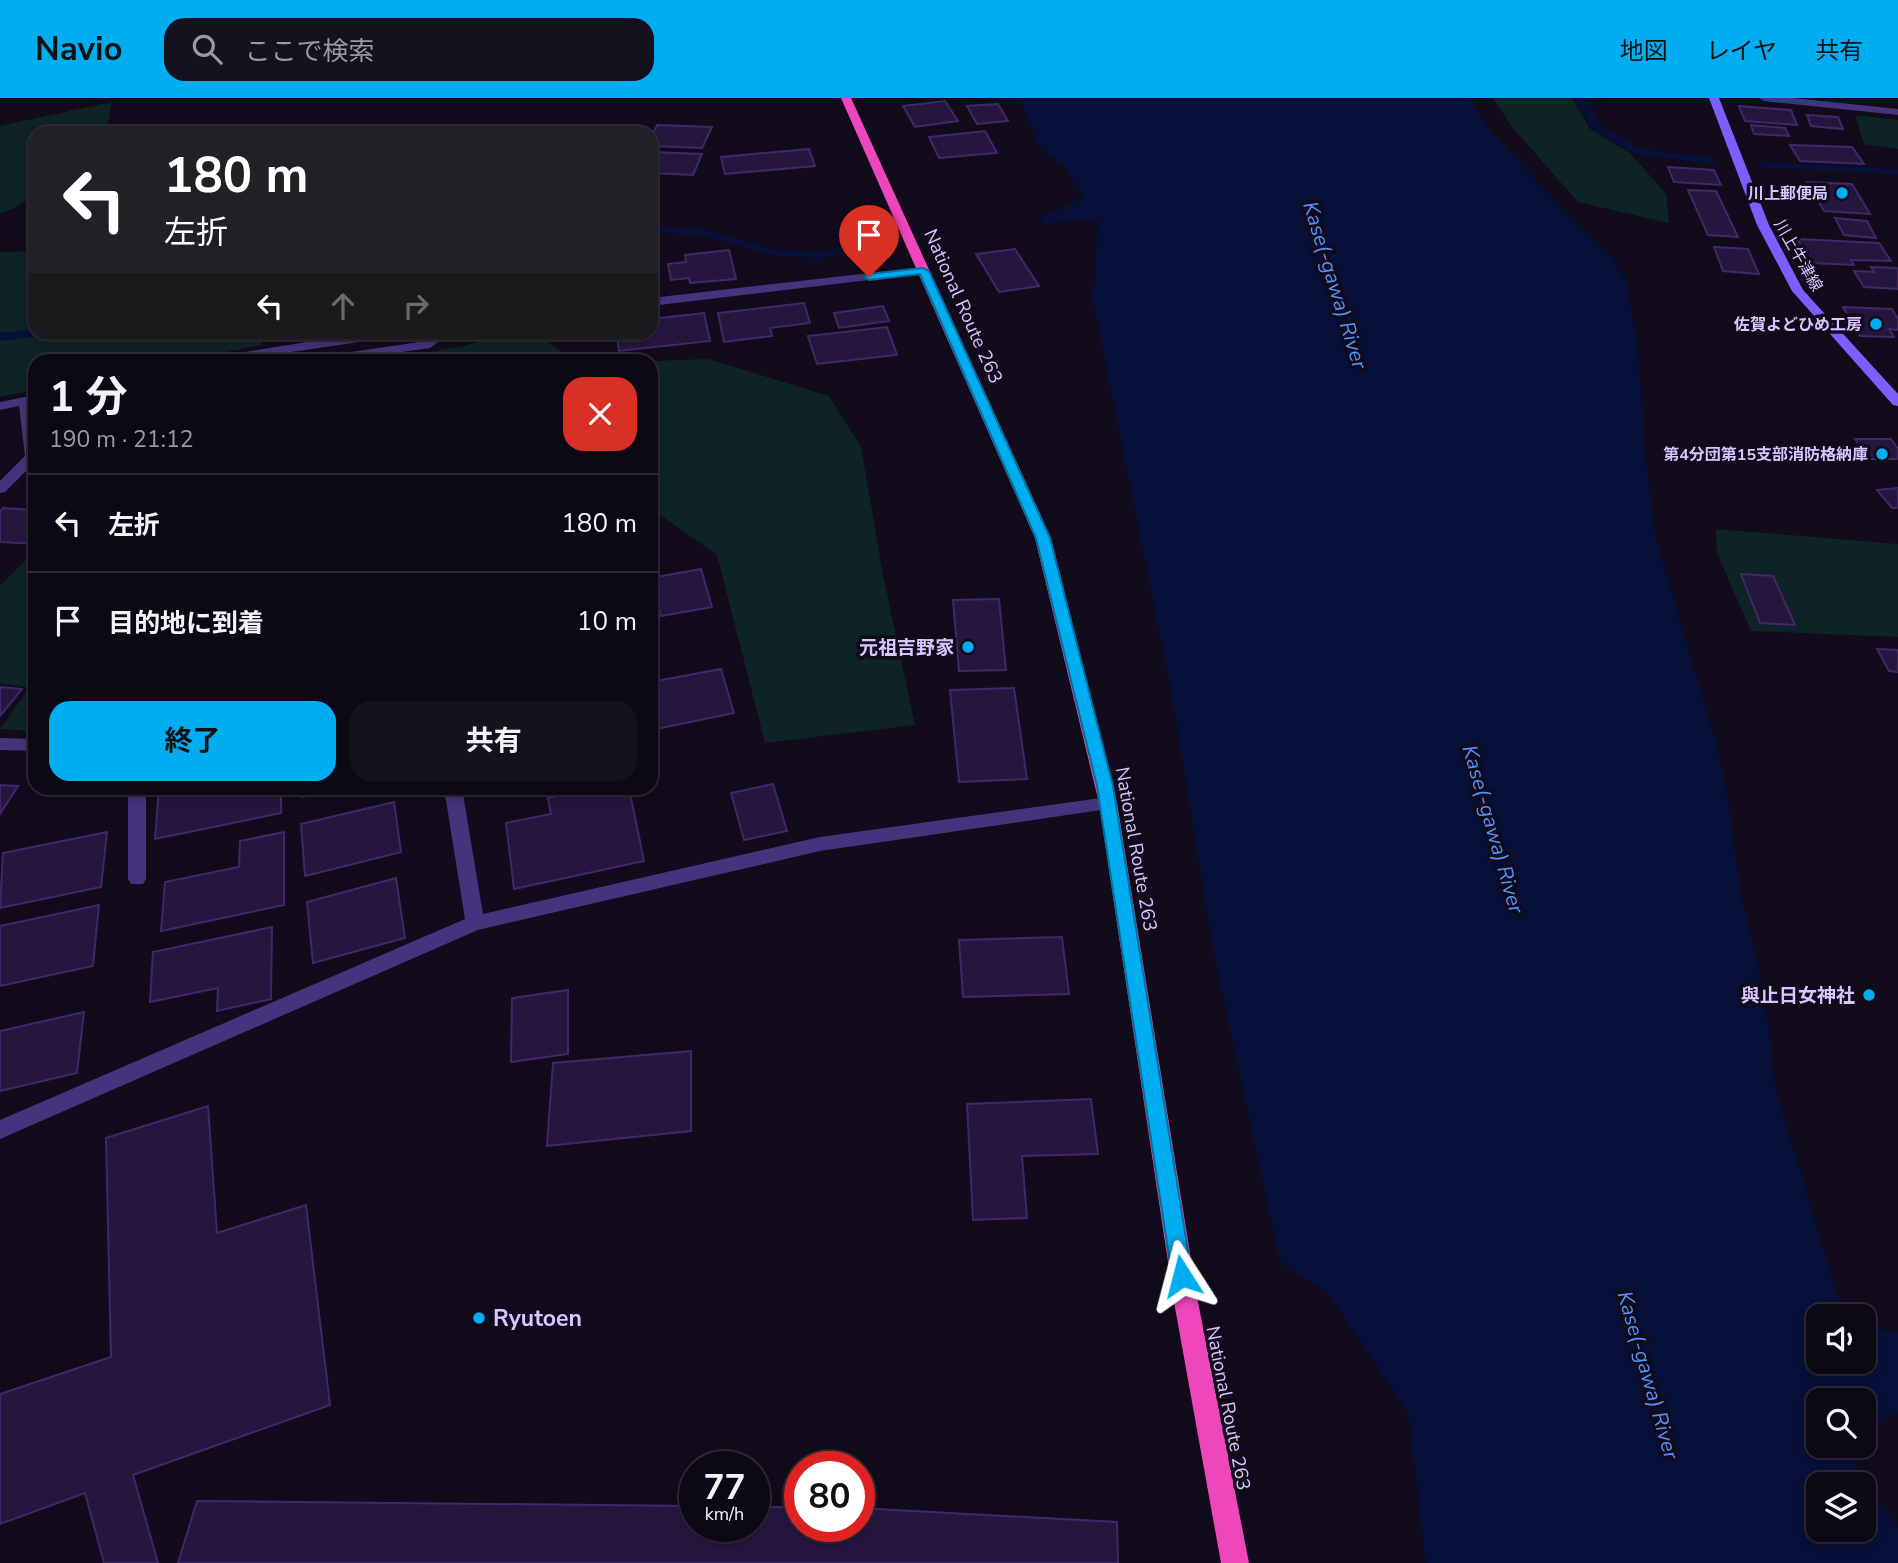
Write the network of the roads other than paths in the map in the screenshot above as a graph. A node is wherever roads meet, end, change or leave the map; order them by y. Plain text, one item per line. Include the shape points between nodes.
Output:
1 (846, 98) edge
2 (1714, 98) edge
3 (1764, 98) edge
4 (1898, 112) edge
5 (923, 271) junction
6 (658, 301) edge
7 (341, 340) edge
8 (435, 340) edge
9 (251, 354) edge
10 (364, 354) edge
11 (28, 400) edge
12 (1898, 402) edge
13 (0, 406) edge
14 (28, 461) edge
15 (0, 489) edge
16 (0, 744) edge
17 (28, 745) edge
18 (137, 795) edge
19 (454, 795) edge
20 (1108, 803) junction
21 (137, 879) dead end
22 (475, 923) junction
23 (0, 1130) edge
24 (1235, 1563) edge

1 - 5 highway, National Route 263
2 - 12 main road, 川上牛津線 via 1763,225 1798,291
3 - 4 street
5 - 6 street
5 - 20 highway, National Route 263 via 1043,538
7 - 9 street
8 - 10 street
11 - 13 street
14 - 15 street
16 - 17 street
18 - 21 street
19 - 22 street
20 - 22 street via 820,844
20 - 24 highway, National Route 263 via 1186,1302
22 - 23 street

